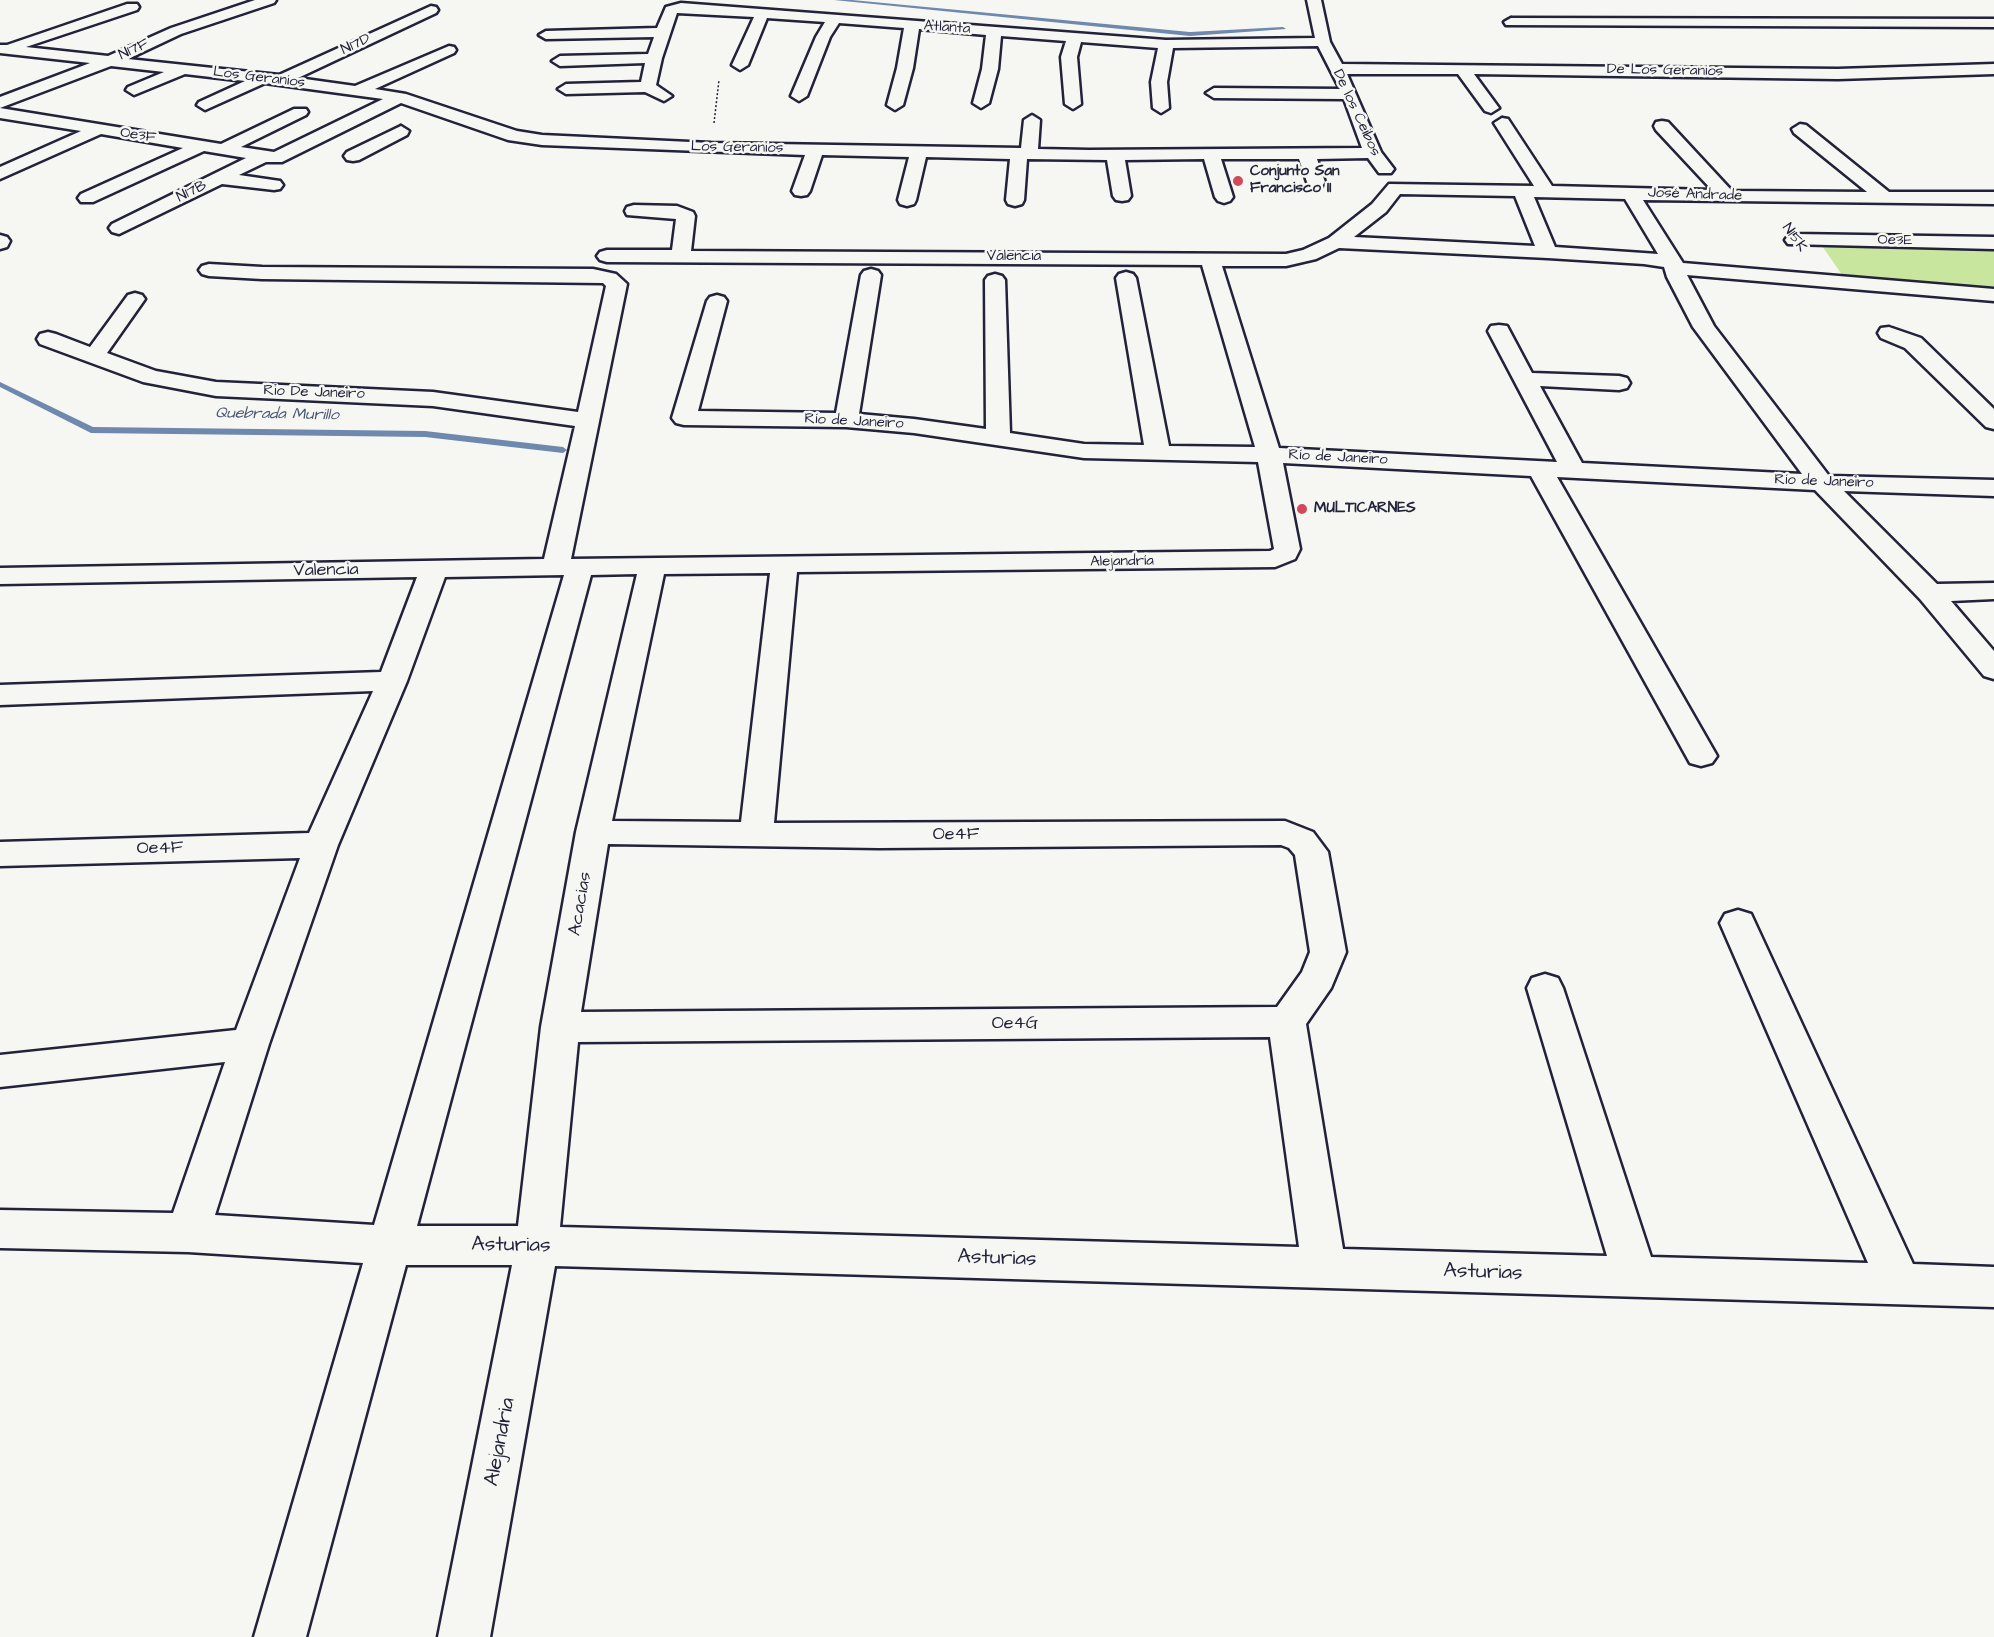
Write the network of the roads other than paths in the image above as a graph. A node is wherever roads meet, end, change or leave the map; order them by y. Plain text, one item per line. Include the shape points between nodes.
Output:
1 (269, 0) edge
2 (1314, 0) edge
3 (132, 7) dead end
4 (1667, 8) dead end
5 (431, 10) dead end
6 (762, 14) junction
7 (834, 19) junction
8 (1511, 22) dead end
9 (1680, 23) junction
10 (1994, 23) edge
11 (912, 26) junction
12 (665, 32) junction
13 (994, 32) junction
14 (546, 35) dead end
15 (1076, 39) junction
16 (1323, 42) junction
17 (1166, 44) junction
18 (1, 50) edge
19 (449, 50) dead end
20 (1380, 51) dead end
21 (48, 55) junction
22 (654, 58) junction
23 (110, 61) junction
24 (560, 61) dead end
25 (740, 64) dead end
26 (21, 65) dead end
27 (184, 69) junction
28 (1336, 69) junction
29 (1383, 69) junction
30 (1994, 69) edge
31 (1463, 70) junction
32 (1630, 70) junction
33 (264, 78) junction
34 (281, 80) junction
35 (1641, 84) dead end
36 (648, 87) junction
37 (566, 89) dead end
38 (134, 90) dead end
39 (357, 91) junction
40 (1214, 93) dead end
41 (1350, 94) junction
42 (664, 96) dead end
43 (799, 96) dead end
44 (400, 97) junction
45 (0, 103) edge
46 (981, 103) dead end
47 (1073, 104) dead end
48 (206, 105) dead end
49 (895, 105) dead end
50 (1161, 108) dead end
51 (1491, 108) dead end
52 (300, 112) dead end
53 (0, 113) edge
54 (1032, 120) dead end
55 (1502, 123) dead end
56 (1662, 126) dead end
57 (1800, 129) dead end
58 (97, 130) junction
59 (401, 131) dead end
60 (322, 135) junction
61 (200, 147) junction
62 (372, 147) junction
63 (222, 150) junction
64 (815, 150) junction
65 (919, 152) junction
66 (1306, 153) junction
67 (1373, 153) junction
68 (1024, 154) junction
69 (1115, 154) junction
70 (1211, 154) junction
71 (353, 156) dead end
72 (270, 157) junction
73 (0, 174) edge
74 (221, 178) junction
75 (1316, 182) dead end
76 (274, 185) dead end
77 (1395, 188) junction
78 (801, 191) dead end
79 (1522, 191) junction
80 (1546, 191) junction
81 (1629, 193) junction
82 (1726, 195) junction
83 (1122, 196) dead end
84 (1224, 197) dead end
85 (1764, 197) junction
86 (1884, 197) junction
87 (87, 198) dead end
88 (1994, 198) edge
89 (907, 200) dead end
90 (1015, 200) dead end
91 (1379, 208) junction
92 (1402, 208) dead end
93 (634, 211) dead end
94 (119, 228) dead end
95 (661, 233) dead end
96 (684, 233) junction
97 (1795, 240) junction
98 (1336, 242) junction
99 (1994, 243) edge
100 (1548, 252) junction
101 (608, 255) dead end
102 (681, 256) junction
103 (1210, 259) junction
104 (1674, 265) junction
105 (1815, 267) junction
106 (209, 270) dead end
107 (871, 275) dead end
108 (1126, 278) dead end
109 (995, 280) dead end
110 (1994, 295) edge
111 (135, 299) dead end
112 (717, 301) dead end
113 (1499, 331) dead end
114 (1888, 333) dead end
115 (48, 339) dead end
116 (94, 356) junction
117 (1524, 379) junction
118 (1619, 383) dead end
119 (846, 420) junction
120 (586, 421) junction
121 (1994, 422) edge
122 (998, 440) junction
123 (1158, 453) junction
124 (1269, 455) junction
125 (1539, 468) junction
126 (1573, 470) junction
127 (1822, 483) junction
128 (1994, 488) edge
129 (784, 565) junction
130 (568, 567) junction
131 (652, 567) junction
132 (434, 569) junction
133 (0, 576) edge
134 (1994, 591) edge
135 (1930, 593) junction
136 (1994, 670) edge
137 (392, 681) junction
138 (0, 695) edge
139 (1701, 756) dead end
140 (593, 832) junction
141 (756, 835) junction
142 (321, 845) junction
143 (0, 854) edge
144 (1738, 923) dead end
145 (1545, 988) dead end
146 (1287, 1022) junction
147 (560, 1027) junction
148 (250, 1044) junction
149 (0, 1071) edge
150 (0, 1229) edge
151 (188, 1233) junction
152 (391, 1245) junction
153 (537, 1246) junction
154 (1324, 1268) junction
155 (1636, 1278) junction
156 (1900, 1285) junction
157 (1994, 1287) edge
158 (280, 1637) edge
159 (464, 1637) edge

1 - 23 street, N17F via 176,31
2 - 16 street, De los Ceibos
3 - 18 street
4 - 9 street
5 - 34 street, N17D
6 - 7 street, Atlanta
6 - 12 street, Atlanta via 677,7 671,10
6 - 25 street
7 - 11 street, Atlanta
7 - 43 street
8 - 9 street
9 - 10 street
11 - 13 street, Atlanta
11 - 49 street
12 - 14 street
12 - 22 street, Atlanta
13 - 15 street, Atlanta
13 - 46 street
15 - 17 street, Atlanta
15 - 47 street via 1070,57
16 - 17 street, Atlanta via 1244,48
16 - 28 street, De los Ceibos
17 - 50 street via 1159,82
18 - 21 street, Los Geranios
19 - 39 street
20 - 29 street
21 - 23 street, Los Geranios
21 - 26 street
22 - 24 street
22 - 36 street, Atlanta
23 - 27 street, Los Geranios
23 - 45 street, N17F
27 - 33 street, Los Geranios
27 - 38 street
28 - 29 street, De Los Geranios
28 - 41 street, De los Ceibos
29 - 31 street, De Los Geranios
30 - 32 street, De Los Geranios via 1838,74
31 - 32 street, De Los Geranios
31 - 51 street
32 - 35 street
33 - 34 street, Los Geranios
33 - 48 street
34 - 39 street, Los Geranios
36 - 37 street
36 - 42 street
39 - 44 street, Los Geranios
40 - 41 street
41 - 67 street, De los Ceibos
44 - 60 street, N17B
44 - 64 street, Los Geranios via 526,138
52 - 63 street
53 - 58 street, Oe3F
54 - 68 street
55 - 80 street
56 - 82 street
57 - 86 street
58 - 61 street, Oe3F
58 - 73 street
59 - 62 street
60 - 62 street
60 - 72 street, N17B
61 - 63 street, Oe3F
61 - 87 street
62 - 71 street
63 - 72 street, Oe3F
64 - 65 street, Los Geranios
64 - 78 street
65 - 68 street, Los Geranios
65 - 89 street
66 - 67 street, Los Geranios
66 - 70 street, Los Geranios
66 - 75 street
67 - 77 street, De los Ceibos
68 - 69 street, Los Geranios
68 - 90 street
69 - 70 street, Los Geranios
69 - 83 street
70 - 84 street
72 - 74 street, N17B
74 - 76 street
74 - 94 street, N17B
77 - 79 street, José Andrade
77 - 91 street, Valencia
79 - 80 street, José Andrade
79 - 100 street
80 - 81 street, José Andrade
81 - 82 street, José Andrade
81 - 104 street
82 - 85 street, José Andrade
85 - 86 street, José Andrade
85 - 97 street, N15K
86 - 88 street, José Andrade
91 - 92 street
91 - 98 street, Valencia
93 - 96 street via 683,213
95 - 96 street
96 - 102 street
97 - 99 street, Oe3E
97 - 105 street, N15K
98 - 100 street
98 - 103 street, Valencia via 1292,259
100 - 104 street via 1644,258
101 - 102 street, Valencia
102 - 103 street, Valencia
103 - 124 street, Alejandría
104 - 105 street
104 - 127 street via 1704,327
105 - 110 street
106 - 120 street via 567,274 609,278 616,284
107 - 119 street
108 - 123 street
109 - 122 street
111 - 116 street
112 - 119 street, Río de Janeiro via 684,418
113 - 117 street
114 - 121 street via 1913,343
115 - 116 street, Rio De Janeiro
116 - 120 street, Rio De Janeiro via 152,377 216,389 433,399
117 - 118 street
117 - 126 street
119 - 122 street, Río de Janeiro
120 - 130 street
122 - 123 street, Río de Janeiro via 1084,451
123 - 124 street, Río de Janeiro
124 - 125 street, Río de Janeiro
124 - 129 street, Alejandría via 1287,549 1275,559
125 - 126 street, Río de Janeiro
125 - 139 street
126 - 127 street, Río de Janeiro
127 - 128 street, Río de Janeiro
127 - 135 street
129 - 131 street, Alejandría
129 - 141 street
130 - 131 street, Valencia
130 - 132 street, Valencia
130 - 152 street
131 - 140 street, Acacias
132 - 133 street, Valencia
132 - 137 street
134 - 135 street
135 - 136 street
137 - 138 street
137 - 142 street
140 - 141 street, Oe4F
140 - 147 street, Acacias
141 - 146 street, Oe4F via 1285,833 1301,840 1311,852 1328,952 1318,978
142 - 143 street, Oe4F
142 - 148 street
144 - 156 street
145 - 155 street
146 - 147 street, Oe4G
146 - 154 street
147 - 153 street, Acacias
148 - 149 street
148 - 151 street
150 - 151 street, Asturias
151 - 152 street, Asturias
152 - 153 street, Asturias
152 - 158 street
153 - 154 street, Asturias
153 - 159 street, Alejandria
154 - 155 street, Asturias
155 - 156 street, Asturias
156 - 157 street, Asturias

